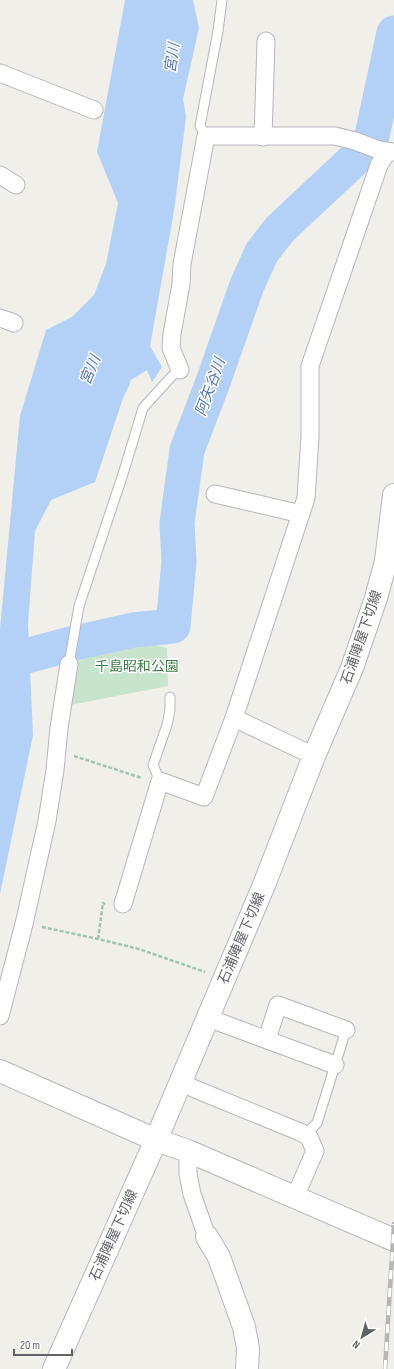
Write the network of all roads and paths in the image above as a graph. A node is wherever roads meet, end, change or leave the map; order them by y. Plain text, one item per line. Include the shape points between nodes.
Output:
1 (222, 0) edge
2 (266, 41) dead end
3 (0, 74) edge
4 (94, 110) dead end
5 (206, 136) junction
6 (263, 136) junction
7 (387, 151) edge
8 (0, 175) edge
9 (16, 185) dead end
10 (176, 373) joint
11 (215, 494) dead end
12 (394, 495) edge
13 (302, 514) junction
14 (69, 664) joint
15 (170, 697) dead end
16 (234, 718) junction
17 (57, 750) junction
18 (314, 756) junction
19 (159, 783) junction
20 (116, 904) joint
21 (24, 924) junction
22 (98, 939) junction
23 (223, 978) junction
24 (0, 1016) edge
25 (208, 1018) junction
26 (346, 1030) joint
27 (267, 1039) junction
28 (335, 1064) junction
29 (0, 1072) edge
30 (181, 1082) junction
31 (305, 1135) junction
32 (156, 1140) junction
33 (188, 1151) junction
34 (295, 1197) junction
35 (207, 1237) joint
36 (394, 1240) edge
37 (54, 1369) edge
38 (247, 1369) edge

1 - 5 lane via 200,126
2 - 6 street
3 - 4 street
5 - 6 street
5 - 10 street via 172,334 171,348
6 - 7 street via 335,136
7 - 13 street via 378,165 310,366 310,436 306,498
8 - 9 street
10 - 14 lane via 143,408 79,606
11 - 13 street
12 - 18 main road, 石浦陣屋下切線 via 386,561 376,598 352,668
13 - 16 street
14 - 17 street
15 - 19 lane via 167,725 153,765
16 - 18 street
16 - 19 street via 204,797
17 - 19 path
17 - 21 street via 47,821
18 - 23 main road, 石浦陣屋下切線 via 264,885
19 - 20 street
20 - 22 path via 103,903
21 - 22 path
21 - 24 street
22 - 23 path via 139,949
23 - 25 main road, 石浦陣屋下切線
25 - 27 street
25 - 30 main road, 石浦陣屋下切線
26 - 27 street via 278,1005
26 - 28 lane
27 - 28 street
28 - 31 lane via 317,1123
29 - 32 main road
30 - 31 street
30 - 32 main road, 石浦陣屋下切線
31 - 34 street via 309,1137 315,1151
32 - 33 main road
32 - 37 main road, 石浦陣屋下切線
33 - 34 main road
33 - 35 street via 188,1174 192,1194
34 - 36 main road
35 - 38 main road via 219,1257 244,1327 248,1348

